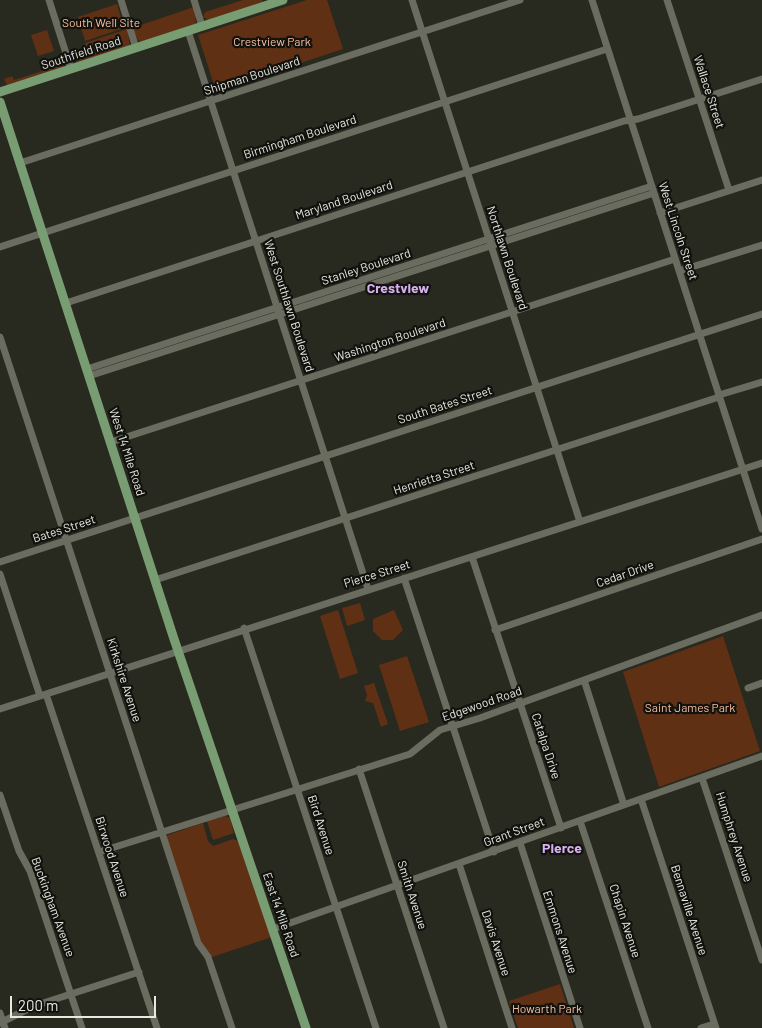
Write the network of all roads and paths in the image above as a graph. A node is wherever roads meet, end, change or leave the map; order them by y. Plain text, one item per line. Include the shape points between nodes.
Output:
1 (49, 0) edge
2 (121, 0) edge
3 (194, 0) edge
4 (283, 0) edge
5 (412, 0) edge
6 (520, 0) edge
7 (592, 0) edge
8 (667, 0) edge
9 (267, 2) edge
10 (202, 26) junction
11 (188, 31) junction
12 (422, 32) junction
13 (136, 48) junction
14 (608, 49) junction
15 (70, 69) junction
16 (762, 79) edge
17 (0, 92) edge
18 (700, 99) junction
19 (211, 100) junction
20 (0, 102) edge
21 (445, 102) junction
22 (630, 120) junction
23 (20, 163) junction
24 (233, 171) junction
25 (467, 172) junction
26 (762, 180) edge
27 (653, 189) junction
28 (729, 190) junction
29 (660, 213) junction
30 (43, 233) junction
31 (256, 241) junction
32 (490, 242) junction
33 (762, 245) edge
34 (0, 247) edge
35 (675, 259) junction
36 (679, 271) junction
37 (66, 303) junction
38 (278, 310) junction
39 (512, 312) junction
40 (762, 314) edge
41 (699, 335) junction
42 (0, 337) edge
43 (88, 372) junction
44 (301, 381) junction
45 (762, 382) edge
46 (537, 387) junction
47 (719, 396) junction
48 (111, 442) junction
49 (557, 450) junction
50 (326, 456) junction
51 (762, 463) edge
52 (743, 470) junction
53 (135, 517) junction
54 (346, 518) junction
55 (580, 522) junction
56 (762, 529) edge
57 (762, 539) edge
58 (66, 540) junction
59 (472, 557) junction
60 (0, 562) edge
61 (0, 574) edge
62 (404, 578) junction
63 (155, 580) junction
64 (368, 589) junction
65 (762, 615) edge
66 (244, 628) junction
67 (496, 630) junction
68 (178, 650) junction
69 (109, 673) junction
70 (584, 680) junction
71 (762, 683) edge
72 (748, 688) dead end
73 (43, 694) junction
74 (520, 703) junction
75 (0, 709) edge
76 (452, 726) junction
77 (762, 756) edge
78 (359, 769) junction
79 (702, 778) junction
80 (297, 789) junction
81 (0, 795) edge
82 (641, 799) junction
83 (624, 805) junction
84 (232, 810) junction
85 (580, 821) junction
86 (561, 828) junction
87 (162, 832) junction
88 (520, 842) junction
89 (99, 852) junction
90 (494, 852) junction
91 (459, 864) junction
92 (398, 886) junction
93 (336, 907) junction
94 (273, 929) junction
95 (762, 960) edge
96 (139, 972) junction
97 (71, 994) junction
98 (0, 1013) edge
99 (2, 1024) edge
100 (715, 1026) edge
101 (82, 1028) edge
102 (157, 1028) edge
103 (232, 1028) edge
104 (306, 1028) edge
105 (376, 1028) edge
106 (444, 1028) edge
107 (512, 1028) edge
108 (580, 1028) edge
109 (648, 1028) edge
110 (701, 1028) edge

1 - 15 street
2 - 13 street
3 - 10 street
4 - 9 main road, Southfield Road
5 - 12 street, Northlawn Boulevard
6 - 12 street, Shipman Boulevard
7 - 14 street, West Lincoln Street
8 - 18 street, Wallace Street
9 - 10 main road, Southfield Road
10 - 11 main road, Southfield Road
11 - 13 main road, Southfield Road
11 - 19 street, West Southlawn Boulevard
12 - 19 street, Shipman Boulevard
12 - 21 street, Northlawn Boulevard
13 - 15 main road, Southfield Road
14 - 21 street, Birmingham Boulevard
14 - 22 street, West Lincoln Street
15 - 17 main road, Southfield Road
16 - 18 street, Maryland Boulevard
18 - 22 street, Maryland Boulevard
18 - 28 street, Wallace Street
19 - 23 street, Shipman Boulevard
19 - 24 street, West Southlawn Boulevard
20 - 23 main road, West 14 Mile Road
21 - 24 street, Birmingham Boulevard
21 - 25 street, Northlawn Boulevard
22 - 25 street, Maryland Boulevard
22 - 27 street, West Lincoln Street
23 - 30 main road, West 14 Mile Road
24 - 30 street, Birmingham Boulevard
24 - 31 street, West Southlawn Boulevard
25 - 31 street, Maryland Boulevard
25 - 32 street, Northlawn Boulevard
26 - 28 street
27 - 29 street, West Lincoln Street
27 - 32 street, Stanley Boulevard
28 - 29 street
29 - 35 street, West Lincoln Street
30 - 34 street, Birmingham Boulevard
30 - 37 main road, West 14 Mile Road
31 - 37 street, Maryland Boulevard
31 - 38 street, West Southlawn Boulevard
32 - 38 street, Stanley Boulevard
32 - 39 street, Northlawn Boulevard
33 - 36 street
35 - 36 street, West Lincoln Street
35 - 39 street, Washington Boulevard
36 - 41 street, West Lincoln Street
37 - 43 main road, West 14 Mile Road
38 - 43 street, Stanley Boulevard
38 - 44 street, West Southlawn Boulevard
39 - 44 street, Washington Boulevard
39 - 46 street, Northlawn Boulevard
40 - 41 street, South Bates Street
41 - 46 street, South Bates Street
41 - 47 street, West Lincoln Street
42 - 58 street, Kirkshire Avenue
43 - 48 main road, West 14 Mile Road
44 - 48 street, Washington Boulevard
44 - 50 street, West Southlawn Boulevard
45 - 47 street, Henrietta Street
46 - 49 street, Northlawn Boulevard
46 - 50 street, South Bates Street
47 - 49 street, Henrietta Street
47 - 52 street, West Lincoln Street
48 - 53 main road, West 14 Mile Road
49 - 54 street, Henrietta Street
49 - 55 street, Northlawn Boulevard
50 - 53 street, South Bates Street
50 - 54 street, West Southlawn Boulevard
51 - 52 street, Pierce Street
52 - 55 street, Pierce Street
52 - 56 street, West Lincoln Street
53 - 58 street, Bates Street
53 - 63 main road, West 14 Mile Road
54 - 63 street, Henrietta Street
54 - 64 street, West Southlawn Boulevard
55 - 59 street, Pierce Street
57 - 67 street, Cedar Drive
58 - 60 street, Bates Street
58 - 69 street, Kirkshire Avenue
59 - 62 street, Pierce Street
59 - 67 street, Catalpa Drive
61 - 73 street, Birwood Avenue
62 - 64 street, Pierce Street
62 - 76 street
63 - 68 main road, West 14 Mile Road
64 - 66 street, Pierce Street
65 - 70 street, Edgewood Road
66 - 68 street, Pierce Street
66 - 80 street, Bird Avenue
67 - 74 street, Catalpa Drive
68 - 69 street, Pierce Street
68 - 84 main road, West 14 Mile Road
69 - 73 street, Pierce Street
69 - 87 street, Kirkshire Avenue
70 - 74 street, Edgewood Road
70 - 83 street
71 - 72 street
73 - 75 street, Pierce Street
73 - 89 street, Birwood Avenue
74 - 76 street, Edgewood Road
74 - 86 street, Catalpa Drive
76 - 78 street, Edgewood Road via 435,733 410,754
76 - 90 street
77 - 79 street, Grant Street
78 - 80 street, Edgewood Road
78 - 92 street, Smith Avenue
79 - 82 street, Grant Street
79 - 95 street, Humphrey Avenue
80 - 84 street, Edgewood Road
80 - 93 street, Bird Avenue
81 - 97 street, Buckingham Avenue via 18,851 30,871
82 - 83 street, Grant Street
82 - 100 street, Bennaville Avenue
83 - 85 street, Grant Street
84 - 87 street, Edgewood Road
84 - 94 main road, East 14 Mile Road
85 - 86 street, Grant Street
85 - 109 street, Chapin Avenue
86 - 88 street, Grant Street
87 - 89 street, Edgewood Road
87 - 103 street, Kirkshire Avenue via 198,944 209,960
88 - 90 street, Grant Street
88 - 108 street, Emmons Avenue
89 - 96 street, Birwood Avenue
90 - 91 street, Grant Street
91 - 92 street, Grant Street
91 - 107 street, Davis Avenue
92 - 93 street, Grant Street
92 - 106 street, Smith Avenue
93 - 94 street, Grant Street
93 - 105 street, Bird Avenue
94 - 104 main road, East 14 Mile Road
96 - 97 street
96 - 102 street, Birwood Avenue
97 - 99 street via 34,1006
97 - 101 street, Buckingham Avenue
98 - 99 street
100 - 110 street

